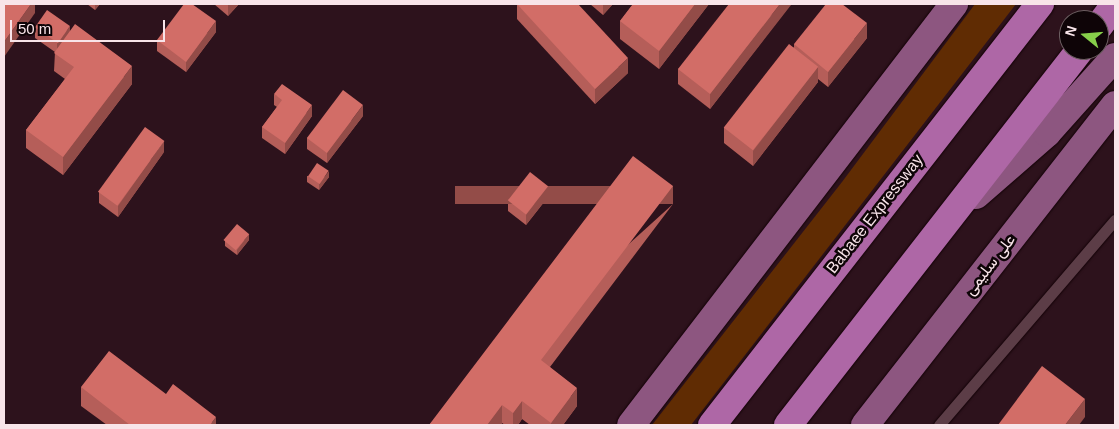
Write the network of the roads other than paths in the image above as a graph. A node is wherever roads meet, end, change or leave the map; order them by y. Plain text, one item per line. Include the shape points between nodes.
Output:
1 (954, 4) edge
2 (1040, 4) edge
3 (1115, 56) edge
4 (1072, 60) edge
5 (1115, 105) edge
6 (946, 220) junction
7 (1115, 220) edge
8 (631, 425) edge
9 (712, 425) edge
10 (788, 425) edge
11 (866, 425) edge
12 (939, 425) edge

1 - 8 main road
2 - 9 highway, Babaee Expressway
3 - 6 main road via 1047,132
4 - 6 highway
5 - 11 main road, علی سلیمی
6 - 10 highway
7 - 12 lane

